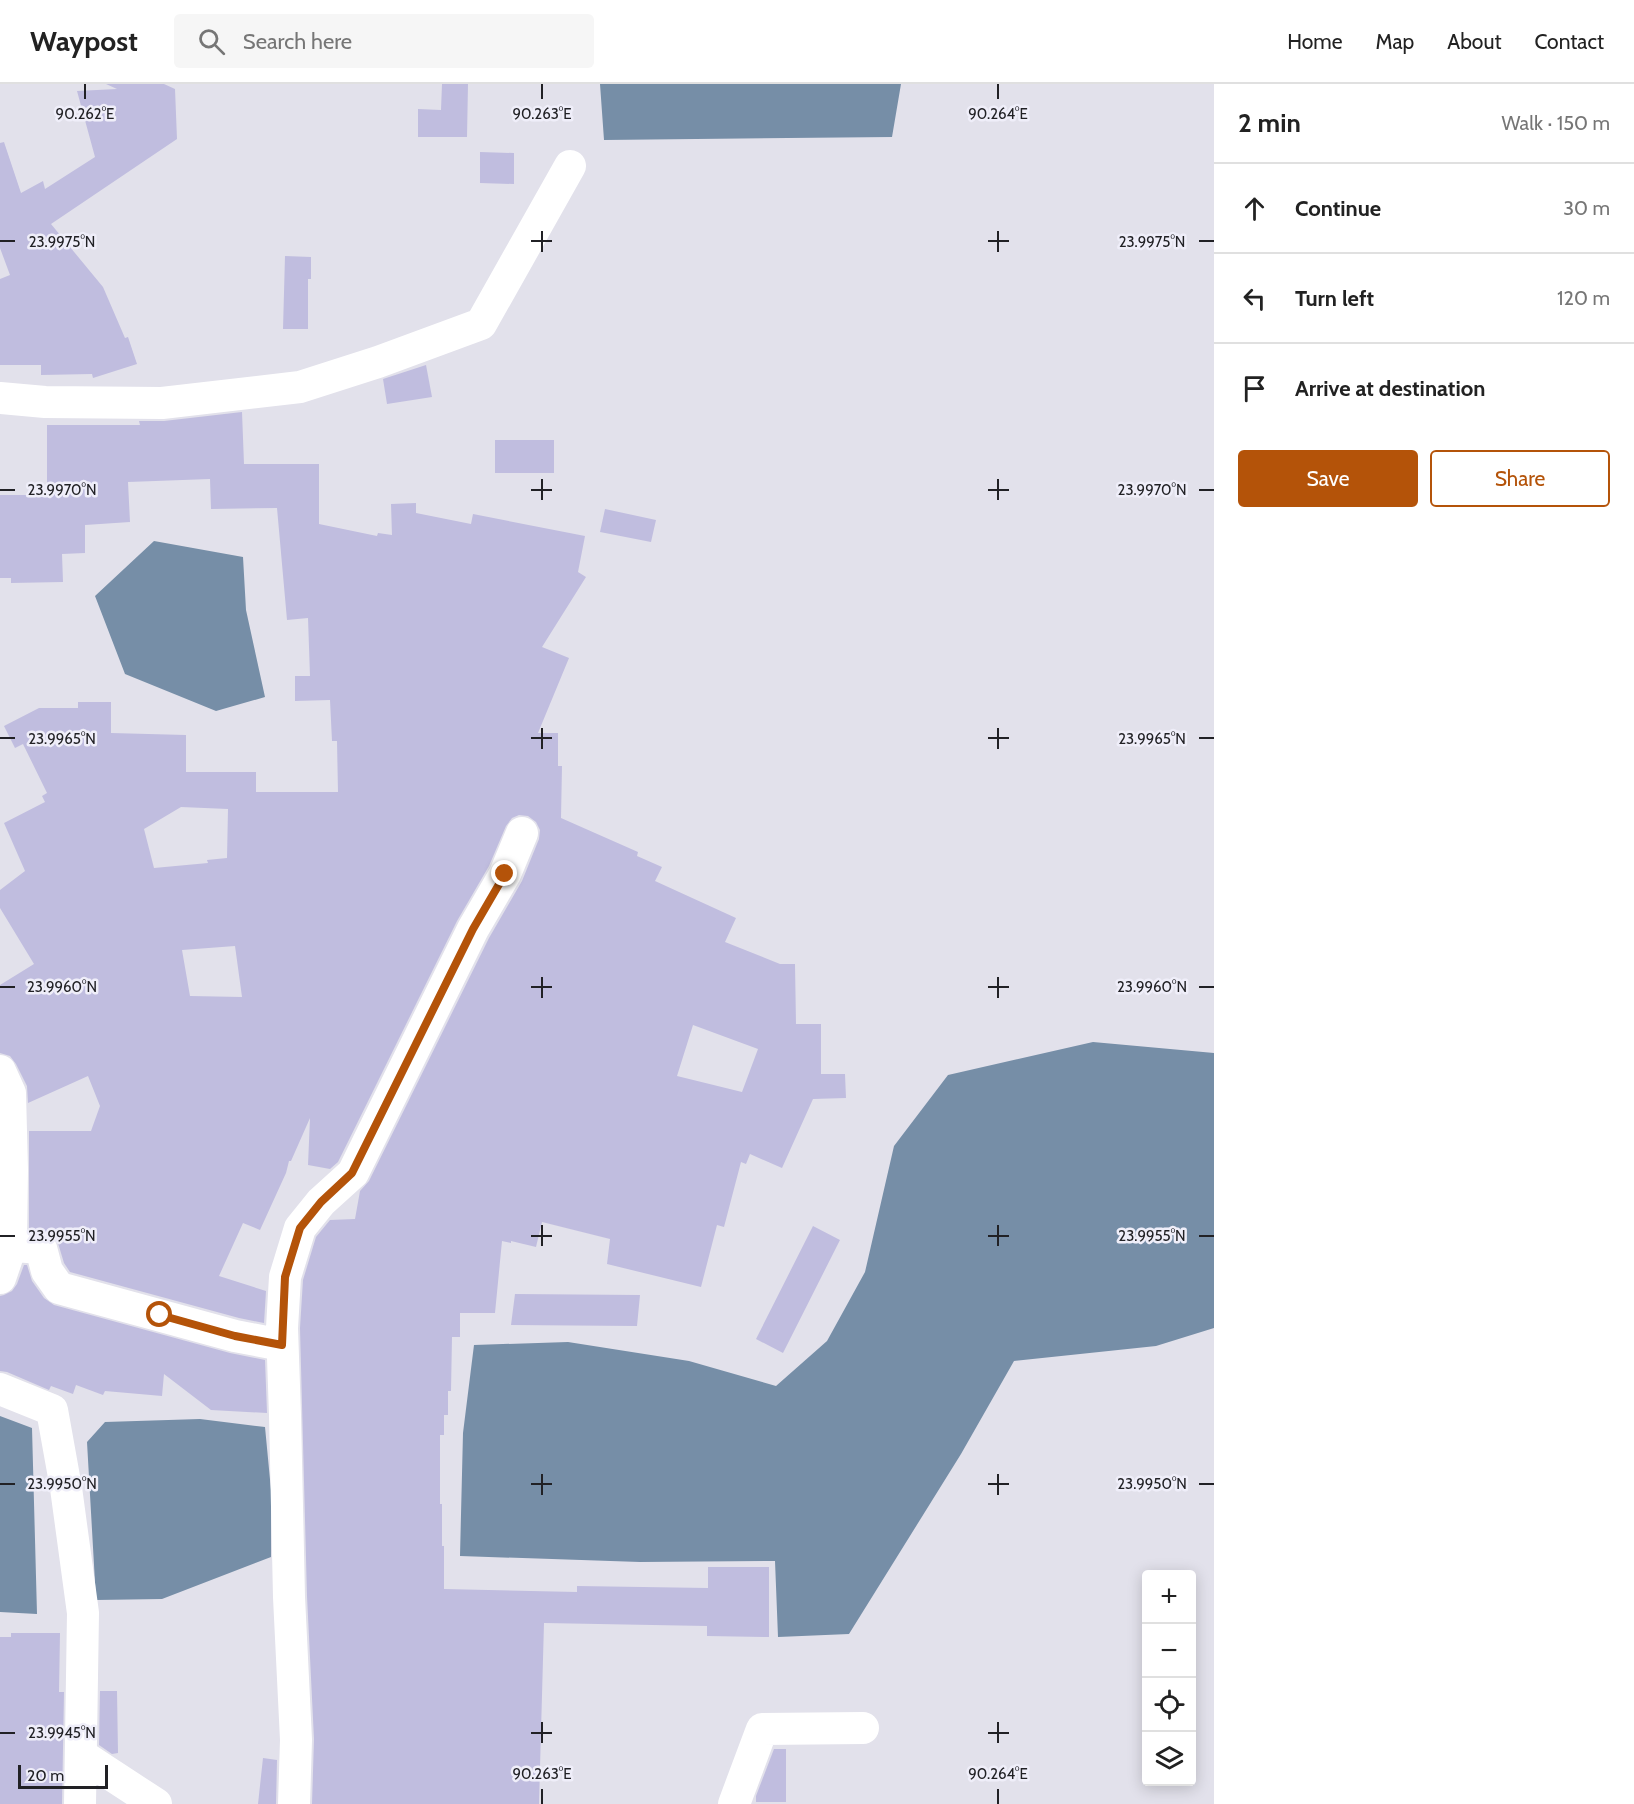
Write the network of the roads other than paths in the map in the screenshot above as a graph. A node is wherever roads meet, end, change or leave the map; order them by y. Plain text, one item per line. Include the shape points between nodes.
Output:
1 (570, 166) dead end
2 (0, 398) edge
3 (522, 833) dead end
4 (0, 1071) edge
5 (6, 1245) edge
6 (0, 1278) edge
7 (282, 1345) junction
8 (0, 1389) edge
9 (863, 1728) dead end
10 (81, 1755) junction
11 (80, 1804) edge
12 (156, 1804) edge
13 (294, 1804) edge
14 (734, 1804) edge

1 - 2 street via 481,324 300,387 162,404
3 - 7 street via 505,874 473,929 352,1173 300,1228 285,1277
4 - 5 street via 10,1093 12,1170
5 - 6 street
5 - 7 street via 41,1248 47,1271 59,1288
7 - 13 street via 296,1740
8 - 10 street via 52,1410 83,1613
9 - 14 street via 762,1729
10 - 11 street
10 - 12 street

